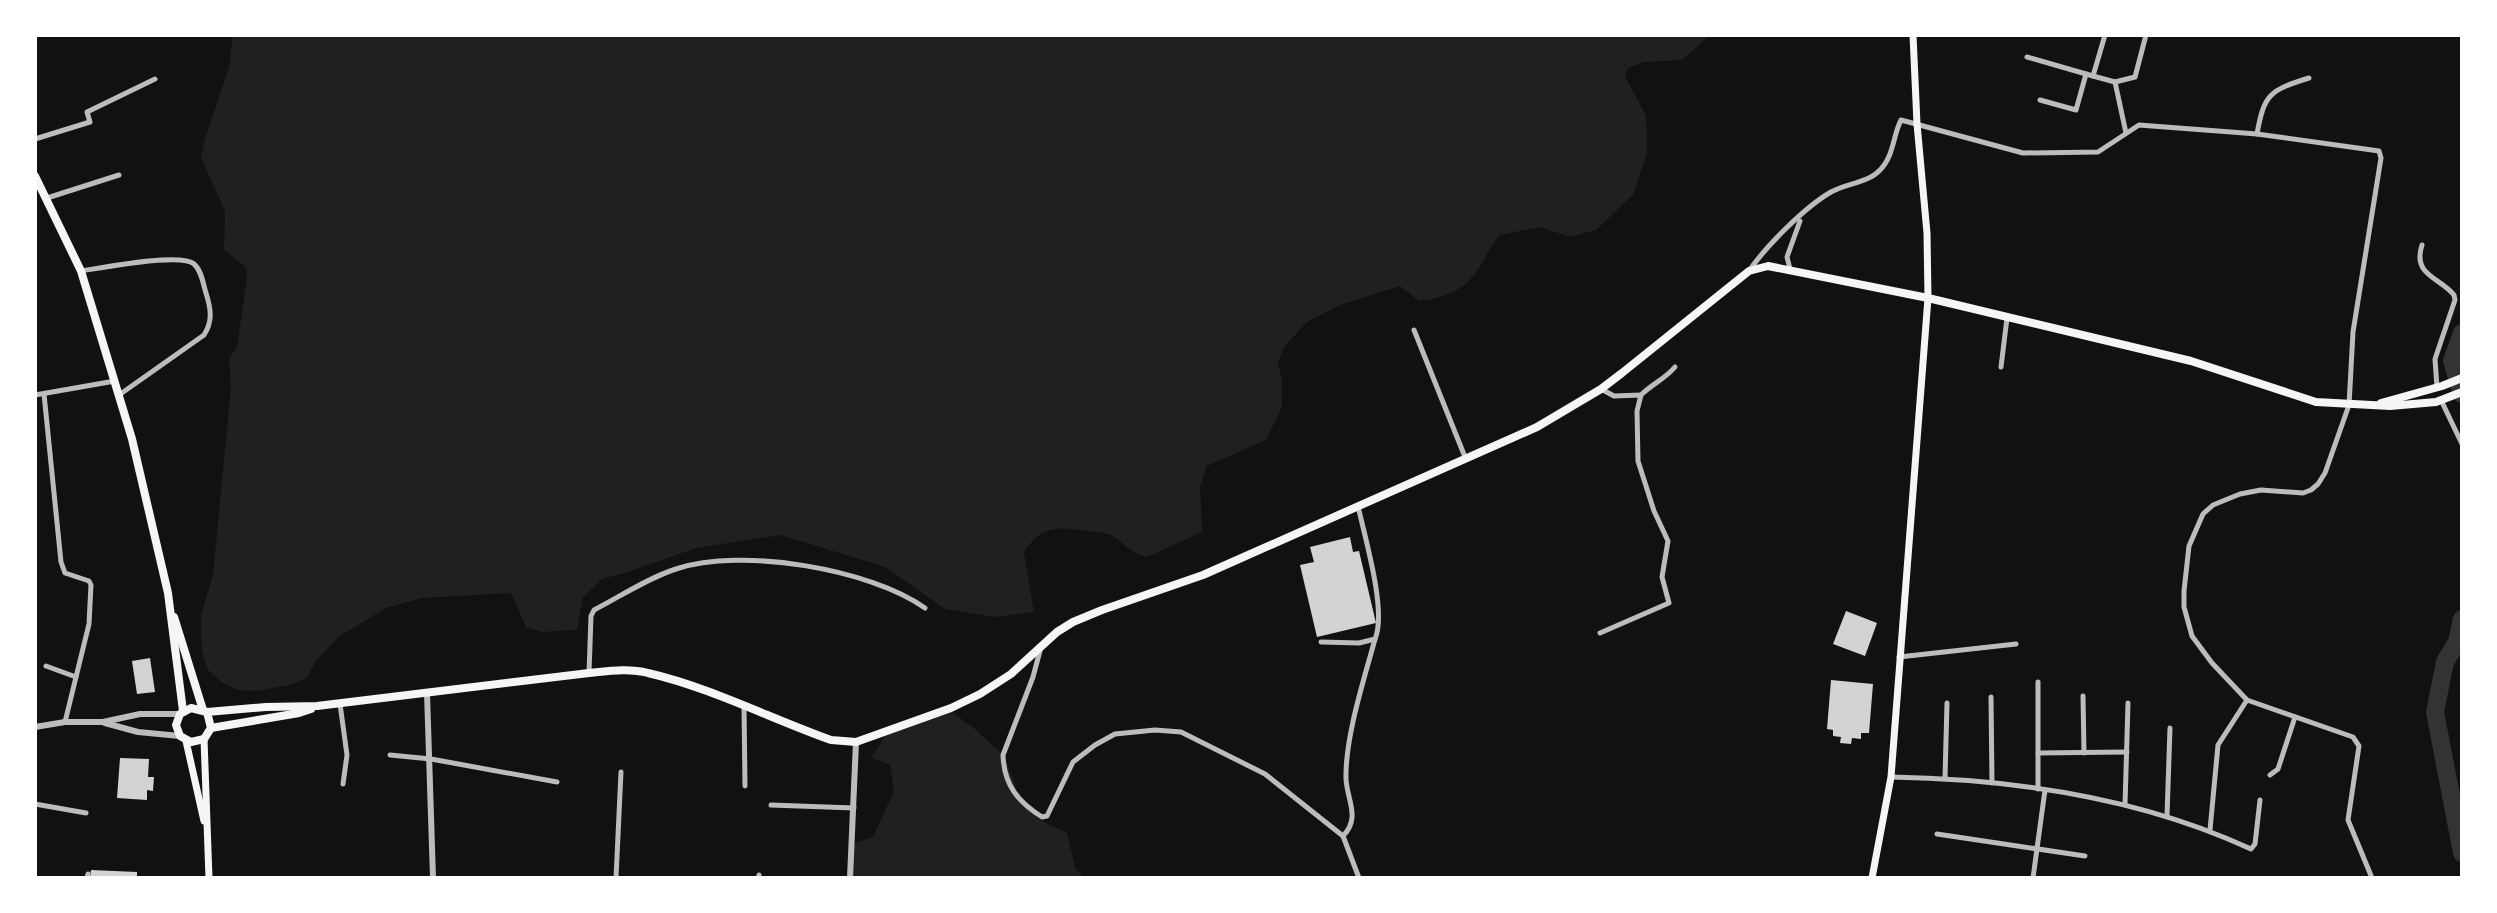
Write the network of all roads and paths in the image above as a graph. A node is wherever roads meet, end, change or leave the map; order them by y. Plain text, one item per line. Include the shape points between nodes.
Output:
1 (1913, 35) edge
2 (2105, 35) edge
3 (2146, 35) edge
4 (2027, 57) dead end
5 (2090, 75) junction
6 (2309, 78) dead end
7 (155, 79) dead end
8 (2115, 82) junction
9 (2040, 100) dead end
10 (1917, 124) junction
11 (2126, 133) junction
12 (2257, 134) junction
13 (35, 139) edge
14 (119, 175) dead end
15 (35, 176) edge
16 (38, 186) edge
17 (47, 198) junction
18 (1803, 215) junction
19 (2422, 245) dead end
20 (1790, 269) junction
21 (81, 271) junction
22 (1749, 271) junction
23 (1928, 298) junction
24 (2007, 318) junction
25 (1414, 330) dead end
26 (1675, 367) dead end
27 (2001, 367) dead end
28 (2462, 378) edge
29 (115, 381) junction
30 (2439, 387) junction
31 (1601, 388) junction
32 (2462, 392) edge
33 (44, 394) junction
34 (119, 395) junction
35 (1642, 395) junction
36 (35, 396) edge
37 (2443, 399) junction
38 (2349, 405) junction
39 (2374, 405) junction
40 (2462, 444) edge
41 (1465, 457) junction
42 (1358, 506) junction
43 (925, 608) dead end
44 (171, 611) junction
45 (1600, 633) dead end
46 (1375, 639) junction
47 (1321, 642) dead end
48 (1042, 644) junction
49 (2016, 644) dead end
50 (1899, 657) junction
51 (46, 666) dead end
52 (589, 673) junction
53 (76, 677) junction
54 (2038, 682) dead end
55 (427, 693) junction
56 (2083, 696) dead end
57 (1992, 697) dead end
58 (2247, 700) junction
59 (1947, 703) dead end
60 (2128, 703) dead end
61 (340, 704) junction
62 (317, 706) junction
63 (744, 706) junction
64 (205, 711) junction
65 (181, 713) junction
66 (2295, 717) junction
67 (65, 722) junction
68 (103, 722) junction
69 (35, 727) edge
70 (211, 728) junction
71 (2170, 728) dead end
72 (183, 738) junction
73 (204, 739) junction
74 (856, 742) junction
75 (2127, 752) junction
76 (2038, 753) junction
77 (2084, 753) junction
78 (390, 755) dead end
79 (430, 759) junction
80 (621, 772) dead end
81 (2270, 775) dead end
82 (1891, 777) junction
83 (1945, 778) junction
84 (557, 782) dead end
85 (1993, 783) junction
86 (343, 784) dead end
87 (745, 786) dead end
88 (2038, 789) junction
89 (2045, 790) junction
90 (2260, 800) dead end
91 (35, 804) edge
92 (2125, 805) junction
93 (771, 806) dead end
94 (854, 808) junction
95 (86, 813) dead end
96 (2167, 816) junction
97 (2210, 830) junction
98 (1937, 834) dead end
99 (1343, 836) junction
100 (208, 839) junction
101 (2039, 849) junction
102 (2085, 856) dead end
103 (209, 878) edge
104 (433, 878) edge
105 (616, 878) edge
106 (850, 878) edge
107 (1359, 878) edge
108 (1872, 878) edge
109 (2033, 878) edge
110 (2372, 878) edge

1 - 10 main road
2 - 5 street
3 - 8 street via 2135,77
4 - 5 street
5 - 8 street
5 - 9 street via 2076,110
6 - 12 street via 2274,92 2262,108
7 - 13 street via 89,111 91,121
8 - 11 street
10 - 11 street via 2023,153 2098,152
10 - 18 street via 1900,121 1883,167 1873,176 1834,190
10 - 23 main road
11 - 12 street via 2139,125
12 - 38 street via 2381,153 2353,332
14 - 17 street
15 - 16 highway
16 - 17 highway
17 - 21 highway
18 - 20 street via 1787,253
18 - 22 street via 1762,252
19 - 30 street via 2419,259 2424,271 2454,293 2455,300 2435,359
20 - 22 highway via 1768,266
20 - 23 highway
21 - 29 highway
21 - 34 street via 184,260 194,263 201,274 211,311 204,335
22 - 31 highway
23 - 24 highway
23 - 50 main road
24 - 27 street
24 - 38 highway via 2190,361 2316,402
25 - 41 street
26 - 35 street
28 - 30 highway
29 - 33 street
29 - 34 highway
30 - 39 highway
31 - 35 street via 1614,396
31 - 41 highway via 1537,427
32 - 37 highway
33 - 36 street
33 - 53 street via 61,562 65,573 91,584 89,624
34 - 44 highway
35 - 45 street via 1637,411 1638,461 1668,541 1662,577 1669,603
37 - 39 highway
37 - 40 street
38 - 39 highway
38 - 58 street via 2325,473 2311,491 2261,490 2224,499 2203,514 2189,546 2184,607 2192,636
41 - 42 highway
42 - 46 street via 1378,607
42 - 48 highway via 1203,575 1102,610
43 - 52 street via 880,584 789,564 746,559 706,562 675,569 594,610
44 - 64 highway
44 - 65 highway
46 - 47 street
46 - 99 street via 1350,741 1346,778 1353,817
48 - 74 highway via 1011,674 980,694
48 - 99 street via 1003,755 1003,769 1024,806 1042,817 1048,815 1073,762 1115,734 1181,732 1265,774
49 - 50 street
50 - 82 main road
51 - 53 street
52 - 55 highway
52 - 63 highway via 648,673
53 - 67 street
54 - 76 street
55 - 61 highway
55 - 79 street
56 - 77 street
57 - 85 street
58 - 66 street
58 - 97 street via 2218,745
59 - 83 street
60 - 75 street
61 - 62 highway
61 - 86 street via 347,755
62 - 64 highway
62 - 70 highway
63 - 74 highway via 831,740
63 - 87 street
64 - 65 highway via 195,708
64 - 70 highway
65 - 68 street via 140,714
65 - 72 highway via 176,725
66 - 81 street via 2278,769
66 - 110 street via 2357,741 2347,812
67 - 68 street
67 - 69 street
68 - 72 street
70 - 73 highway
71 - 96 street
72 - 73 highway
72 - 100 main road
73 - 100 main road
74 - 94 street
75 - 77 street
75 - 92 street
76 - 77 street
76 - 88 street
78 - 79 street
79 - 84 street
79 - 104 street
80 - 105 street
82 - 83 street
82 - 108 main road
83 - 85 street
85 - 88 street
88 - 89 street
89 - 92 street
89 - 101 street
90 - 97 street via 2255,847
91 - 95 street
92 - 96 street
93 - 94 street
94 - 106 street
96 - 97 street
98 - 101 street
99 - 107 street
100 - 103 main road
101 - 102 street
101 - 109 street

